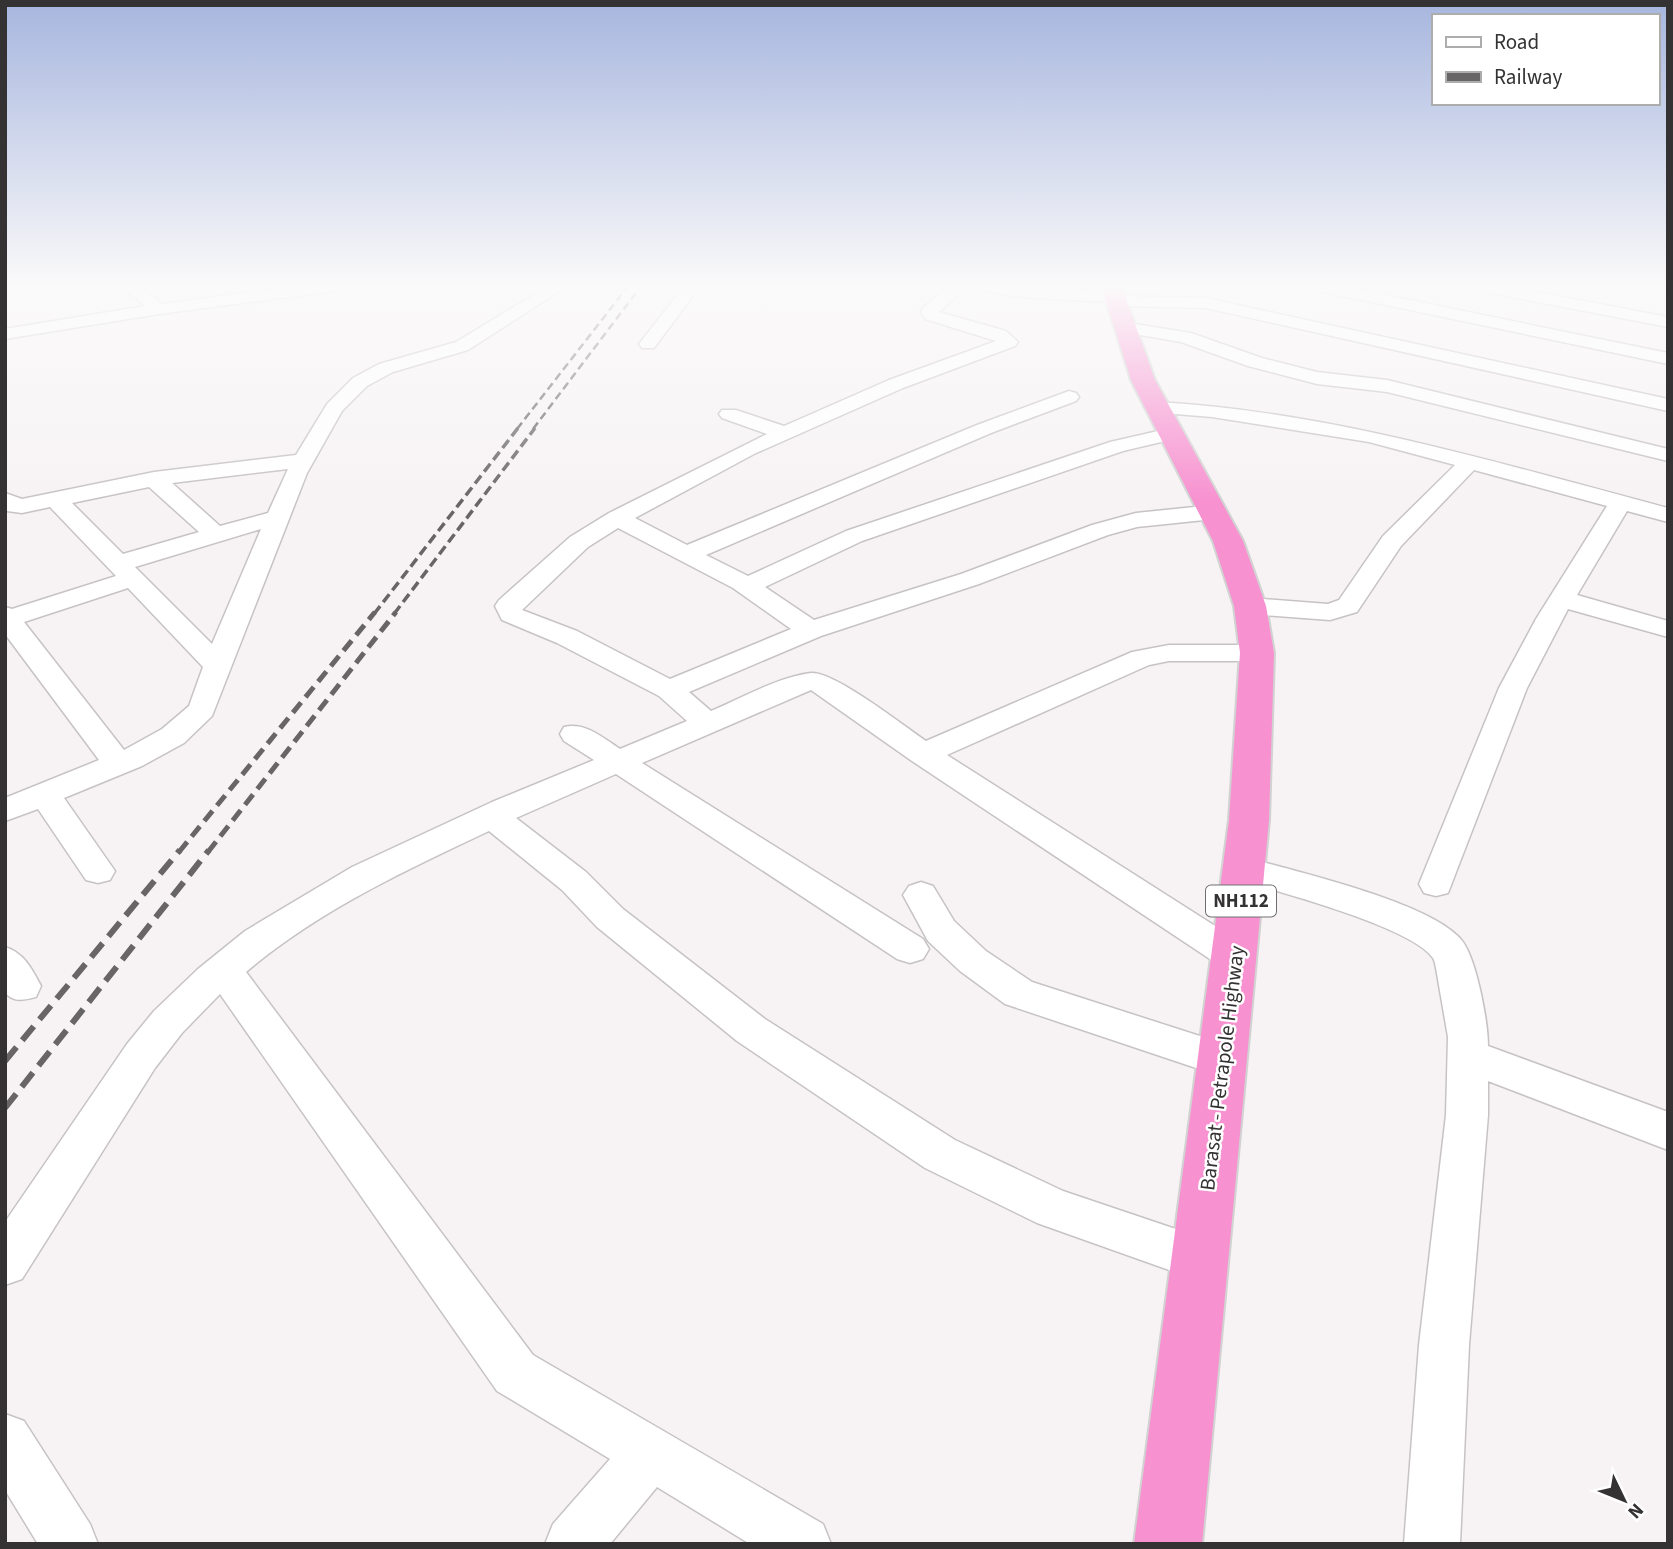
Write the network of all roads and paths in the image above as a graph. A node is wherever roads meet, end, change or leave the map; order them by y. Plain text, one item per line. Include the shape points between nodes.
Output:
1 (423, 357) edge
2 (968, 357) edge
3 (1135, 357) edge
4 (1246, 357) edge
5 (1452, 357) edge
6 (1069, 397) dead end
7 (1668, 405) edge
8 (729, 414) dead end
9 (1165, 421) junction
10 (785, 433) junction
11 (1668, 455) edge
12 (304, 460) junction
13 (1470, 462) junction
14 (154, 479) junction
15 (5, 500) edge
16 (56, 500) junction
17 (1622, 501) junction
18 (1214, 512) junction
19 (1668, 515) edge
20 (278, 517) junction
21 (617, 518) junction
22 (216, 535) junction
23 (687, 554) junction
24 (124, 571) junction
25 (747, 586) junction
26 (1562, 599) junction
27 (1250, 606) junction
28 (6, 618) edge
29 (1668, 629) edge
30 (811, 630) junction
31 (1257, 653) junction
32 (218, 666) junction
33 (669, 690) junction
34 (709, 725) junction
35 (576, 734) dead end
36 (923, 754) junction
37 (620, 762) junction
38 (118, 764) junction
39 (45, 794) junction
40 (5, 810) edge
41 (492, 816) junction
42 (1244, 869) junction
43 (98, 871) dead end
44 (1436, 884) dead end
45 (921, 895) dead end
46 (910, 949) dead end
47 (1235, 957) junction
48 (223, 969) junction
49 (1468, 1056) junction
50 (1223, 1059) junction
51 (1668, 1131) edge
52 (1200, 1259) junction
53 (5, 1263) edge
54 (5, 1440) edge
55 (652, 1452) junction
56 (69, 1544) edge
57 (573, 1544) edge
58 (803, 1544) edge
59 (1168, 1544) edge
60 (1432, 1544) edge

1 - 12 street via 386,368 360,382 334,408
2 - 10 street
3 - 9 highway, Barasat - Petrapole Highway / NH112
4 - 11 street via 1290,372 1387,386
5 - 7 street
6 - 23 street
8 - 10 street
9 - 13 street via 1212,411 1370,436
9 - 18 highway, Barasat - Petrapole Highway / NH112
9 - 25 street via 1117,446 854,536
10 - 21 street
12 - 14 street
12 - 20 street
13 - 17 street
13 - 27 street via 1392,541 1348,606 1330,612
14 - 16 street
14 - 22 street
15 - 16 street via 22,506
16 - 24 street
17 - 19 street
17 - 26 street
18 - 27 highway, Barasat - Petrapole Highway / NH112
18 - 30 street via 1136,520 1100,530 970,579
20 - 22 street
20 - 32 street
21 - 23 street
21 - 33 street via 579,542 508,606 518,618 567,637
22 - 24 street
23 - 25 street
24 - 28 street
24 - 32 street
25 - 30 street
26 - 29 street
26 - 44 street via 1513,688
27 - 31 highway, Barasat - Petrapole Highway / NH112
28 - 38 street
30 - 33 street
31 - 36 street via 1168,653 1142,658
31 - 42 highway, Barasat - Petrapole Highway / NH112
32 - 38 street via 202,710 173,736
33 - 34 street
34 - 36 street via 814,681
34 - 37 street
35 - 37 street
36 - 47 street
37 - 41 street
37 - 46 street
38 - 39 street
39 - 40 street
39 - 43 street
41 - 48 street via 364,876 258,941
41 - 52 street via 751,1030 940,1154 1053,1208
42 - 47 highway, Barasat - Petrapole Highway / NH112
42 - 49 street via 1366,906 1408,923 1449,950
45 - 50 street via 942,931 972,961 1019,993
47 - 50 highway, Barasat - Petrapole Highway / NH112
48 - 53 street via 167,1022 141,1056
48 - 55 street via 515,1373
49 - 51 street
49 - 60 street
50 - 52 highway, Barasat - Petrapole Highway / NH112
52 - 59 highway, Barasat - Petrapole Highway / NH112
54 - 56 street
55 - 57 street
55 - 58 street

